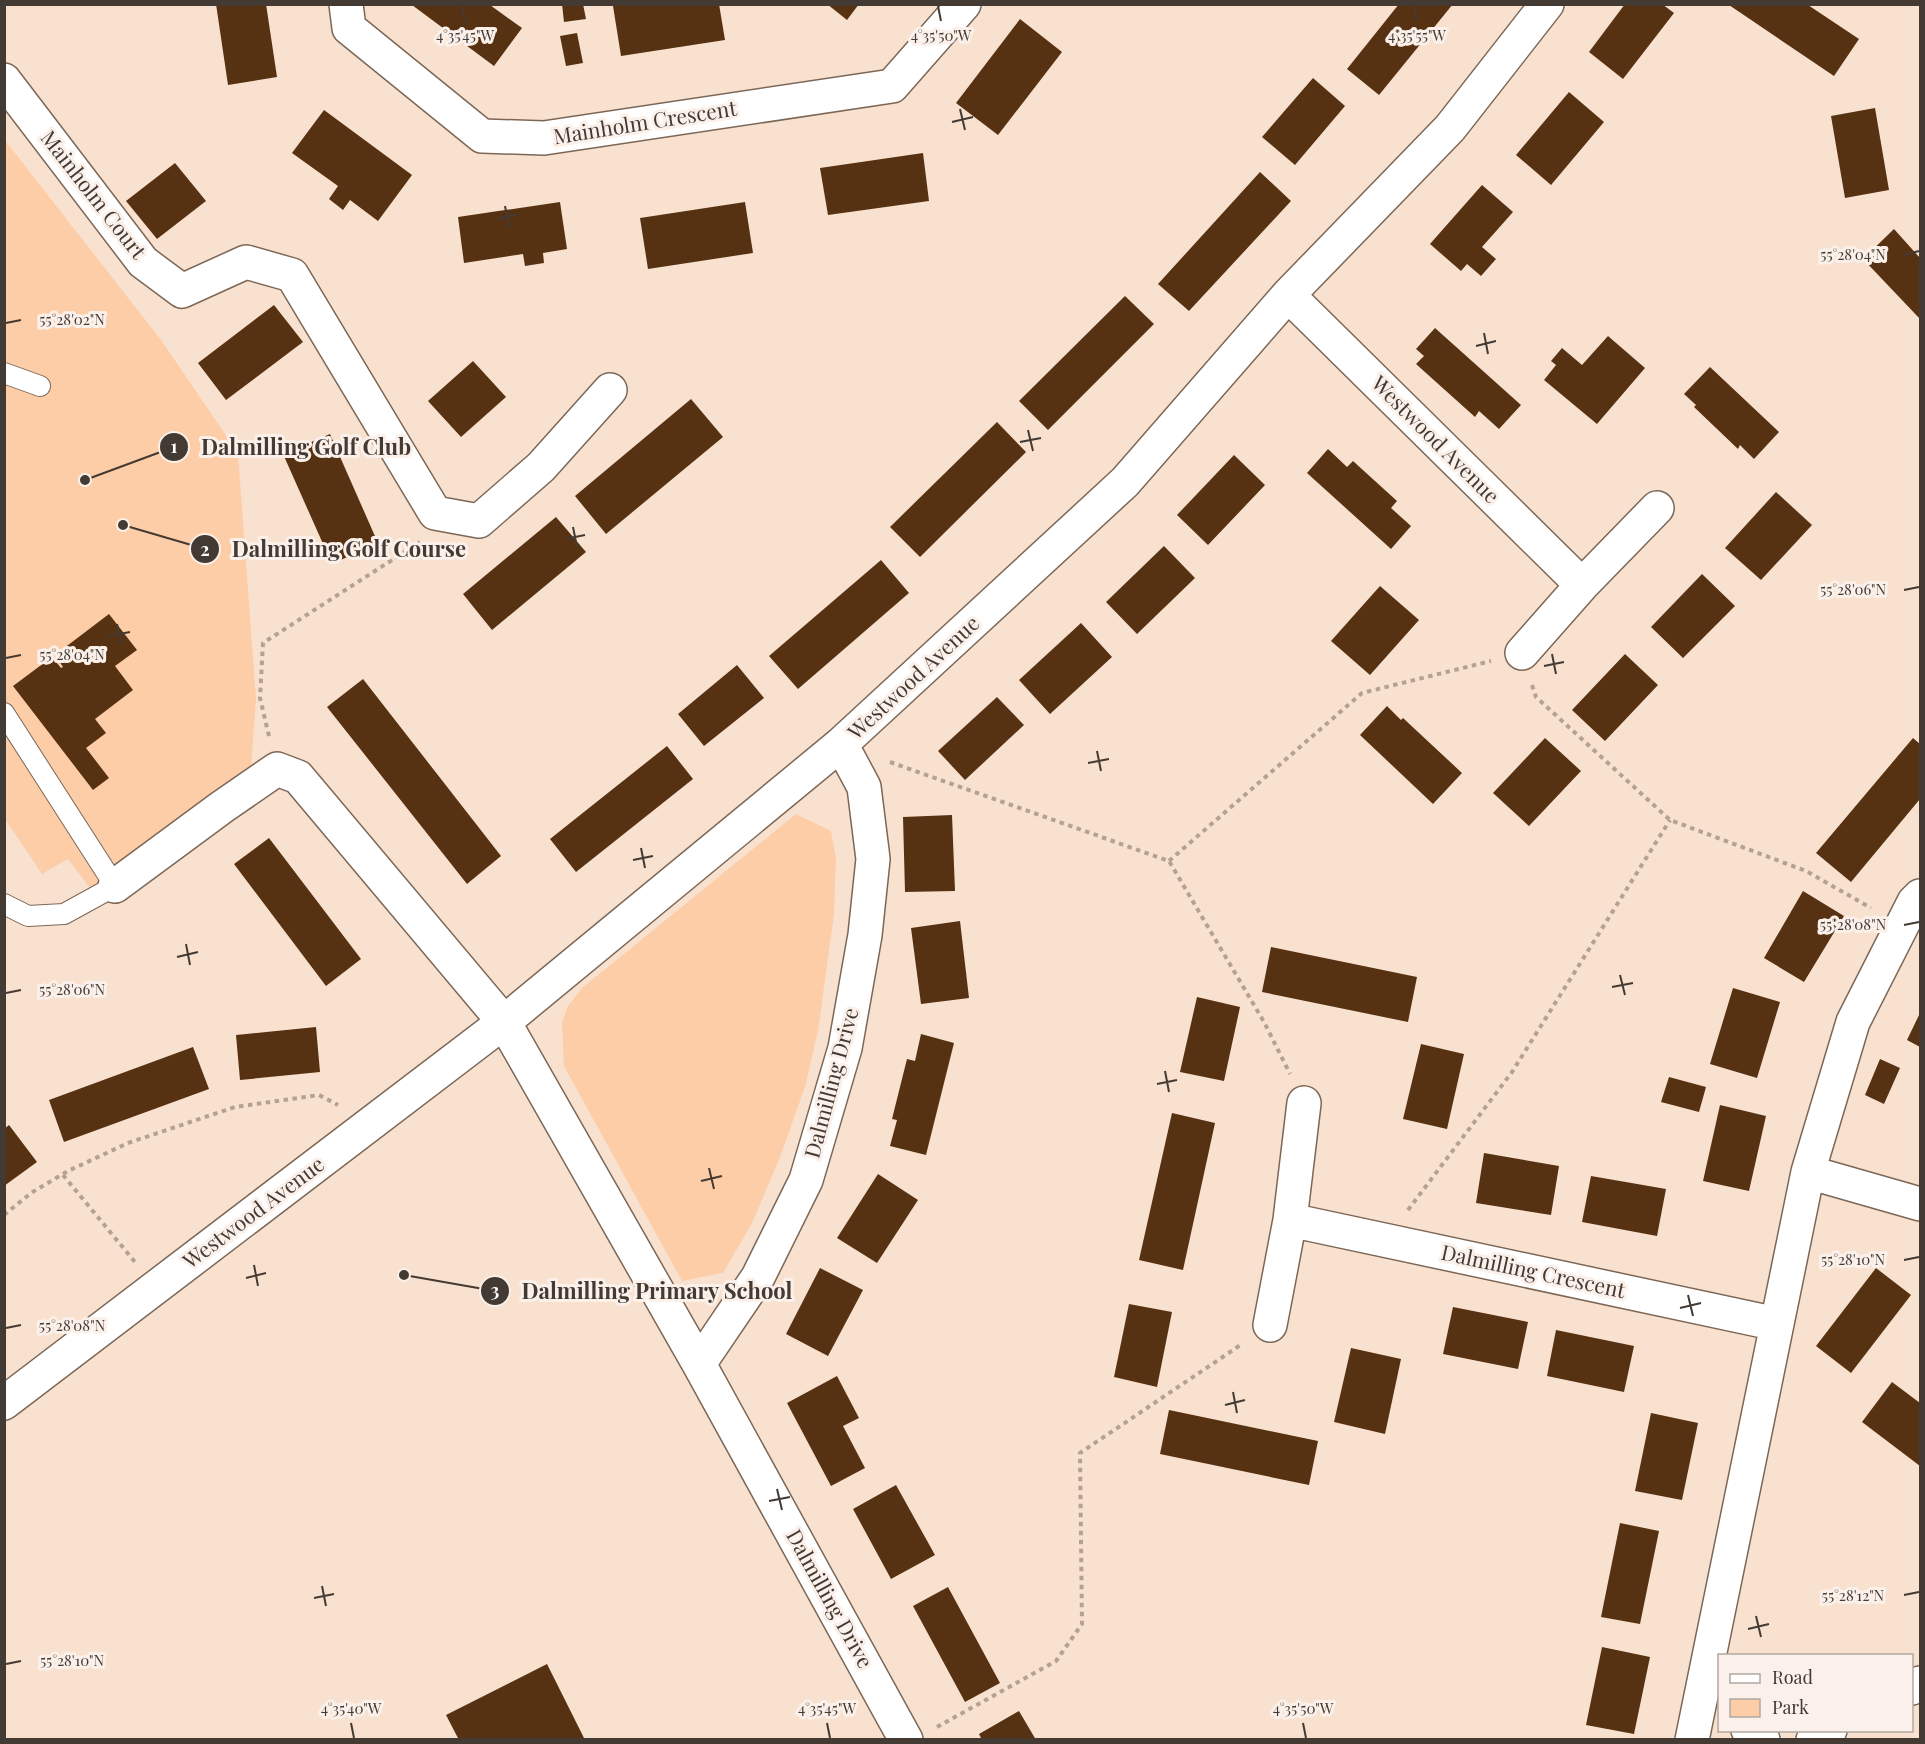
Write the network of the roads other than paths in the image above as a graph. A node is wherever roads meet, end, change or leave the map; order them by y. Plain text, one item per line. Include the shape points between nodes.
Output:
1 (346, 4) edge
2 (964, 4) edge
3 (1546, 4) edge
4 (4, 80) edge
5 (1288, 295) junction
6 (4, 373) edge
7 (40, 386) dead end
8 (610, 390) dead end
9 (1657, 508) dead end
10 (1582, 585) junction
11 (1522, 653) road end
12 (4, 713) edge
13 (841, 744) junction
14 (115, 886) junction
15 (1920, 896) edge
16 (4, 904) edge
17 (504, 1022) junction
18 (1304, 1103) road end
19 (1808, 1172) junction
20 (1920, 1204) edge
21 (1290, 1220) junction
22 (1777, 1324) junction
23 (1270, 1325) road end
24 (699, 1364) junction
25 (4, 1403) edge
26 (1719, 1654) edge
27 (1718, 1657) edge
28 (1711, 1697) edge
29 (1750, 1732) edge
30 (1828, 1732) edge
31 (920, 1734) edge
32 (1692, 1740) edge
33 (1763, 1740) edge
34 (1813, 1740) edge

1 - 2 street, Mainholm Crescent via 349,28 482,136 544,138 892,86
3 - 5 street, Westwood Avenue via 1450,128
4 - 8 street, Mainholm Court via 143,262 182,291 246,262 292,275 435,513 479,521 541,467
5 - 10 street, Westwood Avenue
5 - 13 street, Westwood Avenue via 1125,482
6 - 7 lane
9 - 10 street
10 - 11 street
12 - 14 lane
13 - 17 street, Westwood Avenue
13 - 24 street, Dalmilling Drive via 864,787 873,859 865,936 845,1048 806,1180 758,1277
14 - 16 lane via 64,914 28,916
14 - 17 street via 277,769 298,777
15 - 19 street via 1853,1022
17 - 24 street, Dalmilling Drive
17 - 25 street, Westwood Avenue
18 - 21 street
19 - 20 street
19 - 22 street
21 - 22 street, Dalmilling Crescent
21 - 23 street
22 - 26 street
24 - 31 street, Dalmilling Drive
27 - 28 street
28 - 32 street
29 - 33 street
30 - 34 street

